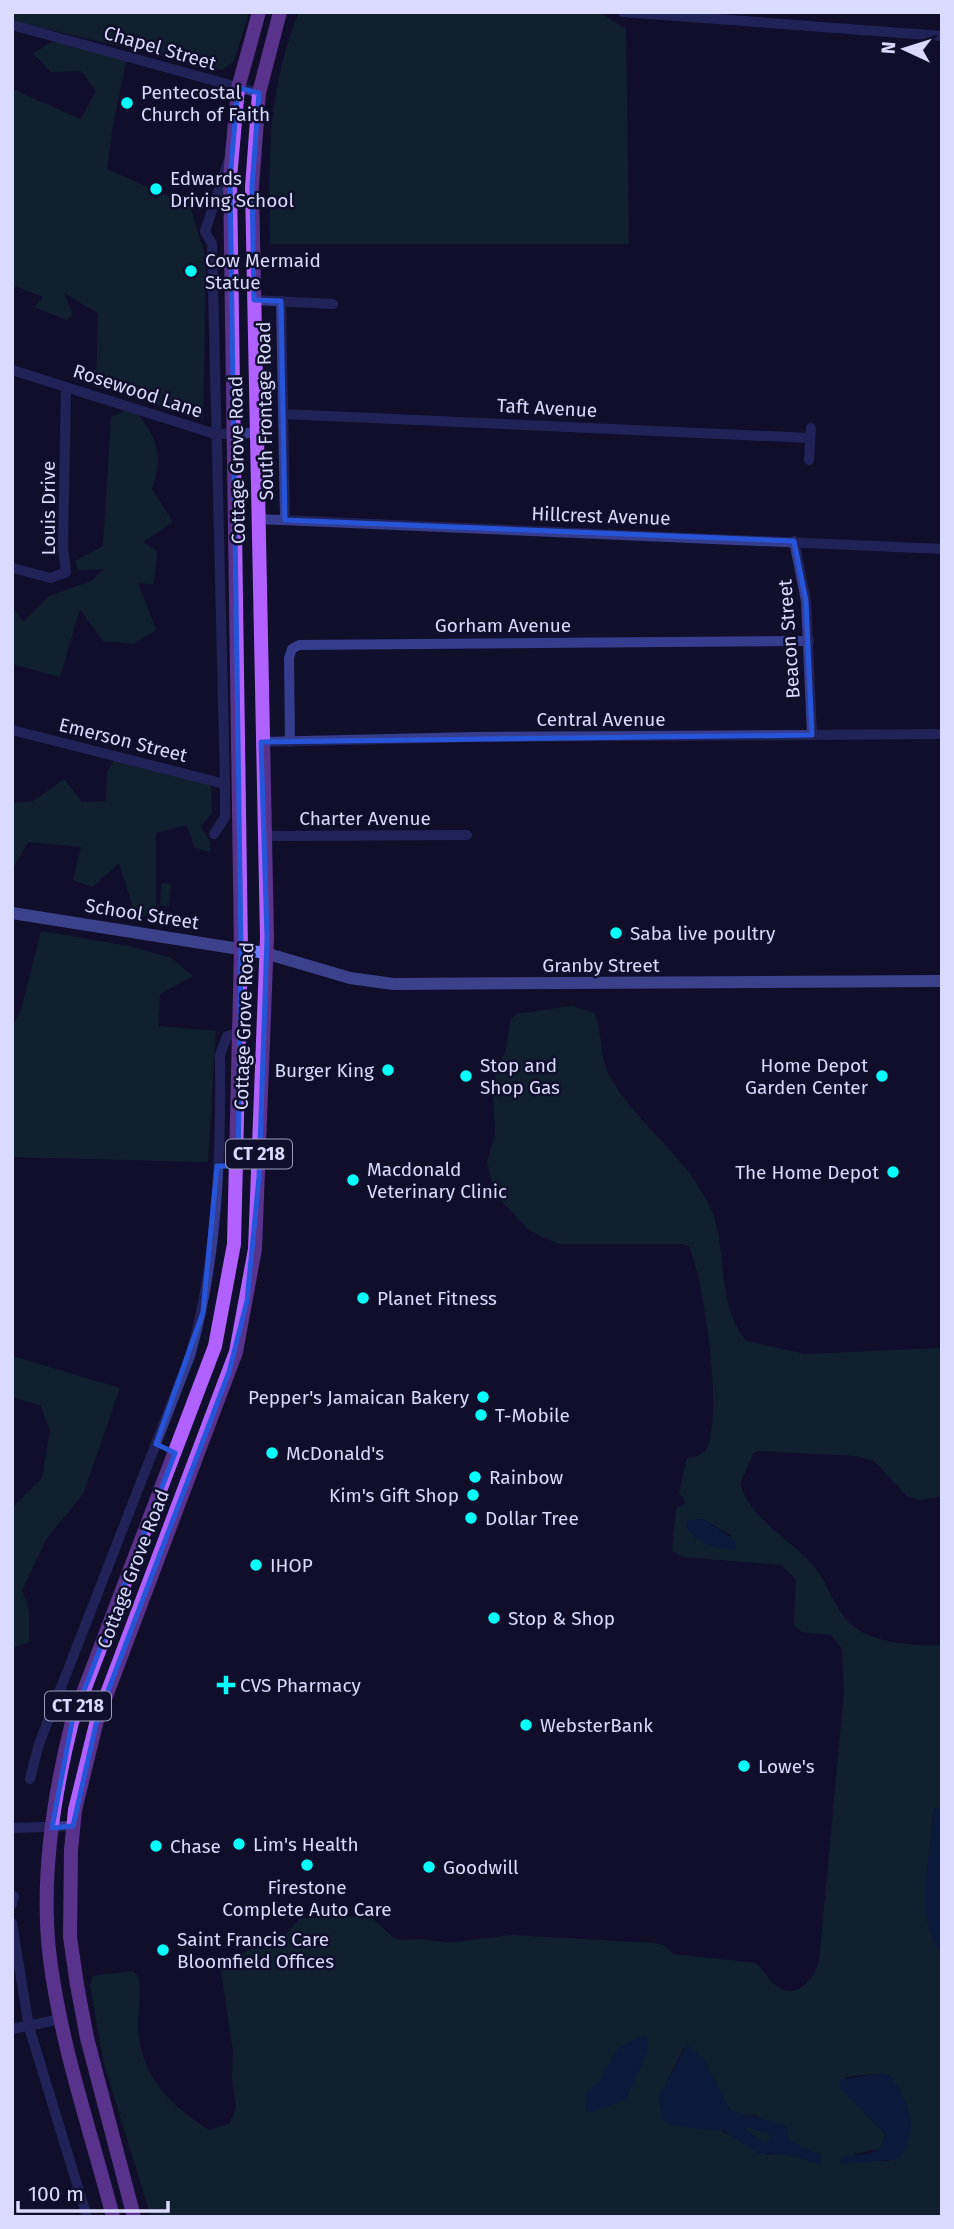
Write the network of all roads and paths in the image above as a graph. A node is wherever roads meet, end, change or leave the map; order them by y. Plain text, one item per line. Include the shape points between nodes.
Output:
1 (259, 12) edge
2 (280, 12) edge
3 (622, 12) edge
4 (12, 25) edge
5 (942, 36) edge
6 (238, 88) junction
7 (259, 93) junction
8 (232, 152) junction
9 (254, 300) junction
10 (281, 301) junction
11 (333, 304) dead end
12 (12, 370) edge
13 (66, 387) junction
14 (283, 414) junction
15 (234, 433) junction
16 (256, 433) junction
17 (215, 434) junction
18 (809, 460) dead end
19 (258, 519) junction
20 (285, 520) junction
21 (794, 541) junction
22 (942, 549) edge
23 (12, 568) edge
24 (809, 641) junction
25 (12, 730) edge
26 (942, 734) edge
27 (812, 735) junction
28 (261, 742) junction
29 (290, 742) junction
30 (225, 783) junction
31 (214, 834) dead end
32 (467, 835) dead end
33 (264, 836) junction
34 (12, 913) edge
35 (241, 950) junction
36 (265, 953) junction
37 (942, 981) edge
38 (239, 1033) junction
39 (217, 1166) junction
40 (237, 1166) junction
41 (215, 1346) junction
42 (236, 1352) junction
43 (156, 1444) junction
44 (175, 1452) junction
45 (123, 1591) junction
46 (142, 1600) junction
47 (30, 1779) dead end
48 (74, 1826) junction
49 (12, 1828) edge
50 (52, 1828) junction
51 (12, 1923) edge
52 (61, 2019) junction
53 (29, 2027) junction
54 (12, 2029) edge
55 (87, 2217) edge
56 (113, 2217) edge
57 (134, 2217) edge

1 - 6 main road, Cottage Grove Road / CT 218
2 - 7 main road, Cottage Grove Road / CT 218
3 - 5 street
4 - 6 street, Chapel Street
6 - 7 street, Chapel Street
6 - 8 main road, Cottage Grove Road / CT 218
7 - 9 main road, Cottage Grove Road / CT 218 via 252,178
8 - 15 main road, Cottage Grove Road / CT 218
8 - 17 street, Cottage Grove Road via 205,231 212,244
9 - 10 street
9 - 16 main road, Cottage Grove Road / CT 218
10 - 11 street
10 - 14 street, South Frontage Road
12 - 13 street, Rosewood Lane
13 - 17 street, Rosewood Lane
13 - 23 street, Louis Drive via 66,572 51,578
14 - 18 street, Taft Avenue via 810,433
14 - 20 street, South Frontage Road
15 - 16 street, Rosewood Lane
15 - 17 street, Rosewood Lane
15 - 35 main road, Cottage Grove Road / CT 218
16 - 19 main road, Cottage Grove Road / CT 218
17 - 30 street, Cottage Grove Road
19 - 20 street, Hillcrest Avenue
19 - 28 main road, Cottage Grove Road / CT 218
20 - 21 street, Hillcrest Avenue
21 - 22 street, Hillcrest Avenue
21 - 24 street, Beacon Street via 803,574
24 - 27 street, Beacon Street
24 - 29 street, Gorham Avenue via 299,645 289,657
25 - 30 street, Emerson Street
26 - 27 street, Central Avenue
27 - 29 street, Central Avenue
28 - 29 street, Central Avenue
28 - 33 main road, Cottage Grove Road / CT 218
30 - 31 street, Cottage Grove Road via 225,817
32 - 33 street, Charter Avenue
33 - 36 main road, Cottage Grove Road / CT 218
34 - 35 main road, School Street
35 - 36 main road, School Street
35 - 38 main road, Cottage Grove Road / CT 218
36 - 37 main road, Granby Street via 350,978 413,985
36 - 42 main road, Cottage Grove Road / CT 218 via 255,1249
38 - 39 street, Cottage Grove Road via 227,1036 220,1055
38 - 40 main road, Cottage Grove Road / CT 218
39 - 40 street
39 - 43 street, Cottage Grove Road via 203,1312
40 - 41 main road, Cottage Grove Road / CT 218 via 234,1244
41 - 42 main road
41 - 44 main road, Cottage Grove Road / CT 218
42 - 46 main road, Cottage Grove Road / CT 218
43 - 44 street
43 - 47 street, Cottage Grove Road via 39,1744
44 - 45 main road, Cottage Grove Road / CT 218
45 - 46 main road
45 - 50 main road, Cottage Grove Road / CT 218 via 72,1722
46 - 48 main road, Cottage Grove Road / CT 218 via 97,1720
48 - 50 street
48 - 57 main road, Cottage Grove Road / CT 218 via 70,1912 77,1985
49 - 50 street
50 - 52 main road, Cottage Grove Road / CT 218 via 49,1942
51 - 53 street
52 - 53 street
52 - 56 main road, Cottage Grove Road / CT 218
53 - 54 street
53 - 55 street

